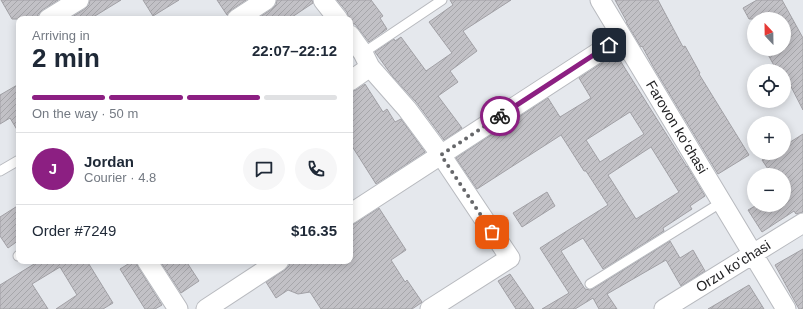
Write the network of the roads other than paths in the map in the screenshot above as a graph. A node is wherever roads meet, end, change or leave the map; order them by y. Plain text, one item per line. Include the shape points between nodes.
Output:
1 (79, 0) edge
2 (266, 0) edge
3 (323, 0) edge
4 (442, 0) edge
5 (600, 0) edge
6 (53, 16) edge
7 (242, 16) edge
8 (336, 16) edge
9 (622, 37) junction
10 (353, 39) edge
11 (367, 60) junction
12 (353, 77) edge
13 (441, 155) junction
14 (16, 162) edge
15 (0, 171) edge
16 (722, 202) junction
17 (353, 212) edge
18 (803, 223) edge
19 (753, 254) junction
20 (148, 264) edge
21 (274, 264) edge
22 (590, 284) dead end
23 (178, 309) edge
24 (206, 309) edge
25 (430, 309) edge
26 (664, 309) edge
27 (786, 309) edge

1 - 6 street
2 - 7 street
3 - 8 street
4 - 11 lane
5 - 9 street, Farovon koʻchasi
9 - 13 street
9 - 16 street, Farovon koʻchasi
10 - 11 street
11 - 12 street
11 - 13 street
13 - 17 street
13 - 25 street via 510,258
14 - 15 lane
16 - 19 street, Farovon koʻchasi
16 - 22 lane
18 - 19 street, Orzu koʻchasi
19 - 26 street, Orzu koʻchasi
19 - 27 street, Farovon koʻchasi
20 - 23 street
21 - 24 street

